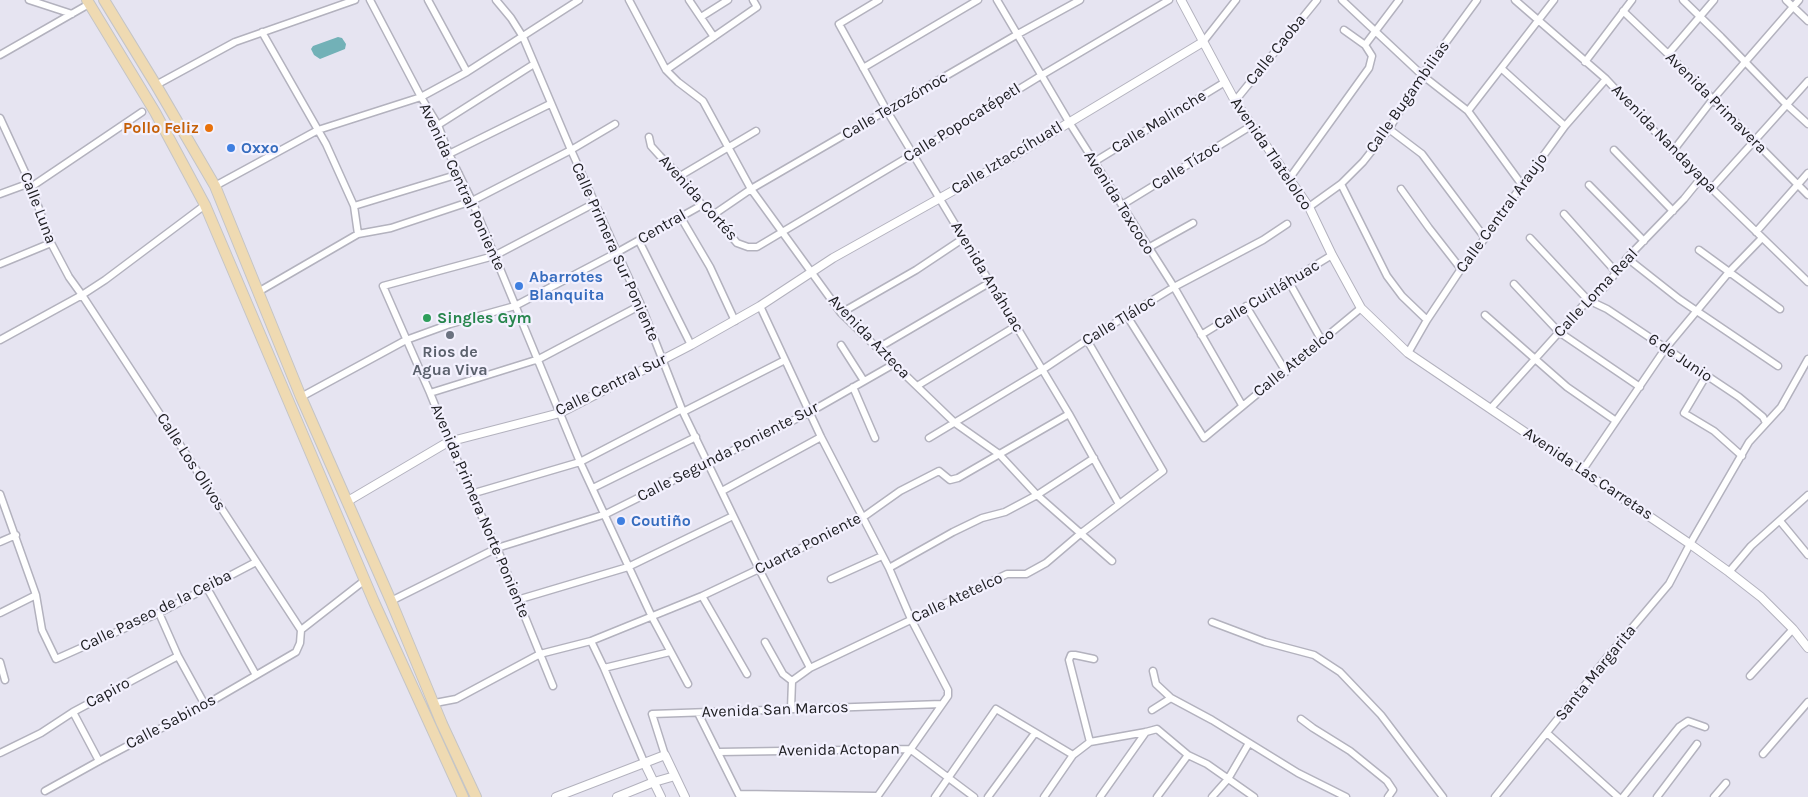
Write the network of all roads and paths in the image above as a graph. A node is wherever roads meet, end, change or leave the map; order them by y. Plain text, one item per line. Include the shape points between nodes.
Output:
1 (29, 0) edge
2 (104, 0) edge
3 (355, 0) edge
4 (370, 0) edge
5 (428, 0) edge
6 (496, 0) edge
7 (579, 0) edge
8 (629, 0) edge
9 (690, 0) edge
10 (728, 0) edge
11 (753, 0) edge
12 (879, 0) edge
13 (978, 0) edge
14 (997, 0) edge
15 (1080, 0) edge
16 (1169, 0) edge
17 (1181, 0) edge
18 (1236, 0) edge
19 (1318, 0) edge
20 (1342, 0) edge
21 (1399, 0) edge
22 (1478, 0) edge
23 (1515, 0) edge
24 (1554, 0) edge
25 (1632, 0) edge
26 (1683, 0) edge
27 (1714, 0) edge
28 (1786, 0) edge
29 (1798, 0) edge
30 (88, 2) edge
31 (1792, 6) junction
32 (1623, 12) junction
33 (72, 14) junction
34 (700, 17) junction
35 (1699, 17) junction
36 (1538, 20) junction
37 (1808, 21) edge
38 (1344, 30) dead end
39 (1376, 30) junction
40 (262, 32) junction
41 (1018, 34) junction
42 (523, 37) junction
43 (714, 37) junction
44 (1202, 42) junction
45 (1365, 45) junction
46 (1668, 54) junction
47 (0, 55) edge
48 (1585, 62) junction
49 (1744, 62) junction
50 (534, 64) junction
51 (863, 68) junction
52 (1502, 69) junction
53 (666, 70) junction
54 (466, 72) junction
55 (1042, 75) junction
56 (1422, 75) junction
57 (1606, 80) junction
58 (1808, 81) edge
59 (1225, 82) junction
60 (156, 85) junction
61 (421, 97) junction
62 (1713, 99) junction
63 (1234, 101) junction
64 (550, 104) junction
65 (1786, 104) junction
66 (887, 111) junction
67 (1468, 111) junction
68 (142, 112) dead end
69 (0, 118) edge
70 (1068, 122) junction
71 (615, 124) dead end
72 (1808, 124) edge
73 (438, 125) junction
74 (1250, 126) junction
75 (1565, 126) junction
76 (1389, 129) junction
77 (318, 130) junction
78 (756, 132) dead end
79 (649, 137) dead end
80 (1754, 142) junction
81 (729, 148) junction
82 (571, 150) junction
83 (1614, 150) dead end
84 (1673, 151) junction
85 (449, 154) junction
86 (913, 154) junction
87 (1094, 162) junction
88 (1808, 173) edge
89 (459, 174) junction
90 (680, 176) junction
91 (1701, 178) junction
92 (1289, 179) junction
93 (1342, 184) junction
94 (30, 185) junction
95 (1522, 185) junction
96 (1589, 185) dead end
97 (1798, 185) junction
98 (214, 186) junction
99 (1712, 188) junction
100 (751, 189) junction
101 (1401, 189) dead end
102 (0, 194) edge
103 (1808, 195) edge
104 (940, 198) junction
105 (472, 201) junction
106 (595, 203) junction
107 (205, 205) junction
108 (702, 205) junction
109 (1122, 205) junction
110 (354, 206) junction
111 (1309, 207) junction
112 (1673, 211) junction
113 (1564, 214) dead end
114 (713, 215) junction
115 (680, 216) junction
116 (1193, 223) dead end
117 (1287, 224) dead end
118 (782, 231) junction
119 (1756, 232) junction
120 (358, 234) junction
121 (964, 238) junction
122 (1485, 238) junction
123 (1530, 238) dead end
124 (1762, 238) junction
125 (639, 241) junction
126 (1644, 241) junction
127 (51, 243) junction
128 (757, 247) joint
129 (1148, 248) junction
130 (1699, 250) dead end
131 (616, 253) junction
132 (1332, 255) junction
133 (494, 256) junction
134 (1628, 258) junction
135 (0, 264) edge
136 (1461, 269) junction
137 (1808, 270) edge
138 (1616, 272) junction
139 (1728, 272) junction
140 (810, 273) junction
141 (1805, 279) edge
142 (989, 282) junction
143 (1288, 282) junction
144 (1514, 284) dead end
145 (1174, 287) junction
146 (258, 292) junction
147 (82, 295) junction
148 (1588, 300) junction
149 (640, 305) junction
150 (516, 306) junction
151 (760, 306) junction
152 (1246, 306) junction
153 (1361, 308) junction
154 (1780, 309) dead end
155 (1696, 311) junction
156 (841, 313) junction
157 (1485, 315) dead end
158 (1127, 316) junction
159 (1427, 320) junction
160 (735, 321) junction
161 (1016, 326) junction
162 (1559, 332) junction
163 (1202, 334) junction
164 (0, 340) edge
165 (406, 340) junction
166 (1087, 340) junction
167 (1322, 341) junction
168 (691, 345) junction
169 (841, 345) dead end
170 (878, 348) junction
171 (1665, 349) junction
172 (1408, 353) junction
173 (539, 359) junction
174 (1808, 359) edge
175 (662, 360) junction
176 (785, 360) junction
177 (1535, 360) junction
178 (894, 364) junction
179 (1778, 366) dead end
180 (1042, 370) junction
181 (1286, 372) junction
182 (1706, 376) junction
183 (864, 381) junction
184 (916, 386) junction
185 (854, 387) junction
186 (1640, 387) junction
187 (430, 393) junction
188 (302, 397) junction
189 (1242, 405) junction
190 (1491, 408) junction
191 (682, 410) junction
192 (810, 412) junction
193 (560, 413) junction
194 (1069, 414) junction
195 (1616, 421) junction
196 (955, 423) junction
197 (1766, 423) junction
198 (696, 437) junction
199 (821, 437) junction
200 (875, 438) dead end
201 (929, 438) dead end
202 (448, 442) junction
203 (998, 454) junction
204 (1742, 456) junction
205 (1094, 458) junction
206 (580, 462) junction
207 (708, 462) junction
208 (1582, 471) junction
209 (593, 488) junction
210 (722, 490) junction
211 (0, 494) edge
212 (471, 494) junction
213 (1037, 495) junction
214 (1808, 495) edge
215 (348, 501) junction
216 (1119, 504) junction
217 (606, 514) junction
218 (733, 516) junction
219 (862, 518) junction
220 (1780, 521) junction
221 (1080, 534) junction
222 (16, 535) junction
223 (0, 542) edge
224 (1690, 544) junction
225 (497, 548) junction
226 (1808, 555) edge
227 (882, 556) junction
228 (1112, 561) dead end
229 (256, 562) junction
230 (628, 567) junction
231 (889, 568) junction
232 (759, 569) junction
233 (1729, 572) junction
234 (831, 579) dead end
235 (365, 580) junction
236 (207, 588) junction
237 (36, 595) junction
238 (702, 596) junction
239 (518, 600) junction
240 (391, 601) junction
241 (0, 613) edge
242 (159, 613) junction
243 (652, 617) junction
244 (911, 619) junction
245 (1212, 622) dead end
246 (1793, 629) junction
247 (301, 630) junction
248 (1808, 635) edge
249 (591, 641) junction
250 (765, 642) dead end
251 (1802, 642) junction
252 (1808, 648) edge
253 (670, 652) junction
254 (540, 654) junction
255 (178, 656) junction
256 (1094, 659) dead end
257 (0, 662) edge
258 (604, 668) junction
259 (810, 668) junction
260 (1153, 671) dead end
261 (747, 674) dead end
262 (256, 675) junction
263 (1750, 676) dead end
264 (5, 680) dead end
265 (792, 681) junction
266 (688, 684) dead end
267 (553, 686) dead end
268 (1171, 698) junction
269 (1808, 702) edge
270 (435, 703) junction
271 (942, 704) junction
272 (205, 705) junction
273 (791, 709) junction
274 (1152, 710) dead end
275 (73, 712) junction
276 (698, 713) junction
277 (1302, 719) dead end
278 (1705, 727) dead end
279 (433, 732) junction
280 (1035, 732) junction
281 (1146, 732) junction
282 (1548, 733) junction
283 (1090, 742) junction
284 (1249, 743) junction
285 (1697, 744) dead end
286 (910, 749) junction
287 (719, 752) junction
288 (0, 753) edge
289 (1763, 754) dead end
290 (665, 755) junction
291 (1073, 755) junction
292 (1188, 755) junction
293 (98, 761) junction
294 (644, 762) junction
295 (675, 776) junction
296 (949, 778) junction
297 (1228, 779) junction
298 (654, 782) junction
299 (1726, 783) dead end
300 (45, 791) dead end
301 (740, 796) edge
302 (877, 796) edge
303 (459, 797) edge
304 (463, 797) edge
305 (476, 797) edge
306 (556, 797) edge
307 (617, 797) edge
308 (661, 797) edge
309 (685, 797) edge
310 (935, 797) edge
311 (974, 797) edge
312 (988, 797) edge
313 (1044, 797) edge
314 (1100, 797) edge
315 (1157, 797) edge
316 (1212, 797) edge
317 (1254, 797) edge
318 (1346, 797) edge
319 (1388, 797) edge
320 (1443, 797) edge
321 (1495, 797) edge
322 (1618, 797) edge
323 (1623, 797) edge
324 (1657, 797) edge
325 (1714, 797) edge

1 - 33 street
2 - 60 main road
3 - 40 street
4 - 61 street, Avenida Central Poniente
5 - 54 street
6 - 42 street, Calle Primera Sur Poniente
7 - 42 street
8 - 53 street
9 - 34 street
10 - 34 street
11 - 43 street via 757,6
12 - 51 street, Avenida Anáhuac via 839,24
13 - 51 street
14 - 41 street, Avenida Texcoco
15 - 41 street, Calle Tezozómoc
16 - 55 street, Calle Popocatépetl
17 - 44 street, Avenida Tlatelolco
18 - 44 street
19 - 63 street, Calle Caoba
20 - 39 street
21 - 39 street
22 - 56 street, Calle Bugambilias
23 - 36 street, Avenida Nandayapa
24 - 36 street
25 - 32 street
26 - 35 street
27 - 35 street
28 - 31 street
29 - 31 street
30 - 33 street
30 - 107 main road via 156,112
31 - 37 street
31 - 49 street
32 - 46 street, Avenida Primavera
32 - 48 street
33 - 47 street
34 - 43 street
35 - 46 street
35 - 49 street
36 - 48 street, Avenida Nandayapa
36 - 52 street
38 - 45 street
39 - 45 street
39 - 56 street
40 - 60 street via 236,42
40 - 77 street
41 - 55 street, Avenida Texcoco
41 - 66 street, Calle Tezozómoc
42 - 50 street, Calle Primera Sur Poniente
42 - 54 street
43 - 53 street
44 - 59 street, Avenida Tlatelolco
44 - 70 street, Calle Iztaccíhuatl
45 - 92 street via 1372,56 1369,68
46 - 62 street, Avenida Primavera
48 - 57 street, Avenida Nandayapa
49 - 62 street
49 - 65 street
50 - 64 street, Calle Primera Sur Poniente
50 - 73 street
51 - 66 street, Avenida Anáhuac
52 - 67 street
52 - 75 street
53 - 81 street, Avenida Azteca via 703,100
54 - 61 street
55 - 70 street, Avenida Texcoco
55 - 86 street, Calle Popocatépetl
56 - 67 street
56 - 76 street, Calle Bugambilias
57 - 75 street, Calle Central Araujo
57 - 84 street, Avenida Nandayapa
58 - 65 street
59 - 63 street, Avenida Tlatelolco
59 - 87 street, Calle Malinche
60 - 98 main road
61 - 73 street, Avenida Central Poniente
61 - 77 street
62 - 80 street, Avenida Primavera
62 - 84 street
63 - 74 street, Avenida Tlatelolco
64 - 82 street, Calle Primera Sur Poniente
64 - 85 street
65 - 72 street
65 - 80 street
66 - 86 street, Avenida Anáhuac
66 - 100 street, Calle Tezozómoc
67 - 95 street
68 - 94 street
69 - 94 street, Calle Luna
70 - 87 street, Avenida Texcoco
70 - 104 street, Calle Iztaccíhuatl
71 - 82 street
73 - 85 street, Avenida Central Poniente
74 - 92 street, Avenida Tlatelolco
74 - 109 street, Calle Tízoc
75 - 95 street, Calle Central Araujo
76 - 93 street, Calle Bugambilias
76 - 122 street via 1422,154
77 - 98 street
77 - 110 street
78 - 81 street
79 - 90 street, Avenida Cortés via 651,146
80 - 97 street, Avenida Primavera
80 - 99 street
81 - 90 street
81 - 100 street, Avenida Azteca
82 - 105 street
82 - 106 street, Calle Primera Sur Poniente
83 - 112 street
84 - 91 street, Avenida Nandayapa
85 - 89 street, Avenida Central Poniente
86 - 104 street, Avenida Anáhuac
86 - 118 street, Calle Popocatépetl
87 - 109 street, Avenida Texcoco
88 - 97 street
89 - 105 street, Avenida Central Poniente
89 - 110 street
90 - 108 street, Avenida Cortés
91 - 99 street, Avenida Nandayapa
91 - 112 street, Calle Loma Real
92 - 111 street, Avenida Tlatelolco
93 - 111 street, Calle Bugambilias
93 - 159 street via 1387,276
94 - 102 street
94 - 127 street, Calle Luna
95 - 122 street, Calle Central Araujo
96 - 126 street
97 - 103 street, Avenida Primavera
97 - 119 street
98 - 146 main road
99 - 119 street, Avenida Nandayapa
100 - 114 street, Calle Tezozómoc
100 - 118 street, Avenida Azteca
101 - 136 street
104 - 121 street, Avenida Anáhuac
104 - 140 street, Calle Iztaccíhuatl
105 - 120 street via 391,228
105 - 133 street, Avenida Central Poniente
106 - 131 street, Calle Primera Sur Poniente
106 - 133 street
107 - 147 street
107 - 235 main road
108 - 114 street, Avenida Cortés
108 - 115 street, Central
109 - 129 street, Avenida Texcoco
110 - 120 street
111 - 132 street, Avenida Tlatelolco
112 - 126 street, Calle Loma Real
113 - 138 street
114 - 128 street, Avenida Cortés via 737,243
115 - 125 street, Central
115 - 160 street via 710,267
116 - 129 street
117 - 145 street, Calle Tláloc
118 - 128 street, Calle Popocatépetl
118 - 140 street, Avenida Azteca
119 - 124 street, Avenida Nandayapa
120 - 146 street
121 - 142 street, Avenida Anáhuac
121 - 156 street
122 - 136 street, Calle Central Araujo
123 - 148 street
124 - 139 street
124 - 141 street, Avenida Nandayapa
125 - 131 street, Central
125 - 168 street
126 - 134 street, Calle Loma Real
127 - 135 street
127 - 147 street, Calle Luna
129 - 145 street, Avenida Texcoco
130 - 139 street
131 - 149 street, Calle Primera Sur Poniente
131 - 150 street, Central
132 - 143 street, Calle Cuitláhuac
132 - 153 street, Avenida Tlatelolco
133 - 150 street, Avenida Central Poniente
133 - 165 street, Avenida Primera Norte Poniente via 383,286
134 - 138 street, Calle Loma Real
134 - 155 street
136 - 159 street, Calle Central Araujo
137 - 141 street
138 - 148 street, Calle Loma Real via 1605,287
139 - 154 street
139 - 155 street
140 - 151 street, Calle Central Sur
140 - 156 street, Avenida Azteca
142 - 161 street, Avenida Anáhuac
142 - 170 street
143 - 152 street, Calle Cuitláhuac
143 - 167 street
144 - 162 street
145 - 158 street, Calle Tláloc
145 - 163 street, Avenida Texcoco
146 - 188 main road
147 - 164 street
147 - 229 street, Calle Los Olivos
148 - 162 street, Calle Loma Real
148 - 171 street, 6 de Junio via 1607,309
149 - 173 street
149 - 175 street, Calle Primera Sur Poniente
150 - 165 street, Central
150 - 173 street, Avenida Central Poniente
151 - 160 street, Calle Central Sur
151 - 176 street
152 - 163 street, Calle Cuitláhuac
152 - 181 street
153 - 167 street, Calle Atetelco
153 - 172 street, Avenida Las Carretas
155 - 171 street
155 - 179 street
156 - 170 street, Avenida Azteca
157 - 177 street
158 - 166 street, Calle Tláloc
158 - 189 street, Calle Atetelco via 1204,438
159 - 172 street, Calle Central Araujo
160 - 168 street, Calle Central Sur
161 - 180 street, Avenida Anáhuac
161 - 184 street
162 - 177 street, Calle Loma Real
162 - 186 street
163 - 189 street, Avenida Texcoco
165 - 187 street, Avenida Primera Norte Poniente
165 - 188 street, Central
166 - 180 street, Calle Tláloc
166 - 216 street, Calle Atetelco via 1163,471
167 - 181 street, Calle Atetelco
168 - 175 street, Calle Central Sur
169 - 183 street
170 - 178 street, Avenida Azteca
171 - 182 street, 6 de Junio
171 - 186 street
172 - 190 street, Avenida Las Carretas
173 - 187 street
173 - 193 street, Avenida Central Poniente
174 - 197 street, Santa Margarita
175 - 191 street, Calle Primera Sur Poniente
175 - 193 street, Calle Central Sur
176 - 191 street
176 - 192 street
177 - 190 street, Calle Loma Real
177 - 195 street
178 - 183 street, Calle Segunda Poniente Sur
178 - 184 street, Avenida Azteca
180 - 194 street, Avenida Anáhuac
180 - 196 street, Calle Tláloc
181 - 189 street, Calle Atetelco
182 - 197 street, 6 de Junio via 1744,402
182 - 204 street via 1684,413 1714,431
183 - 185 street, Calle Segunda Poniente Sur
184 - 196 street, Avenida Azteca
185 - 192 street, Calle Segunda Poniente Sur
185 - 200 street
186 - 195 street
187 - 202 street, Avenida Primera Norte Poniente
188 - 215 main road
190 - 208 street, Avenida Las Carretas
191 - 198 street, Calle Primera Sur Poniente
191 - 206 street
192 - 199 street
192 - 207 street, Calle Segunda Poniente Sur
193 - 202 street, Calle Central Sur
193 - 206 street, Avenida Central Poniente
194 - 203 street
194 - 205 street, Avenida Anáhuac
195 - 208 street
196 - 201 street, Calle Tláloc
196 - 203 street, Avenida Azteca
197 - 204 street, Santa Margarita via 1749,442
198 - 207 street, Calle Primera Sur Poniente
198 - 209 street
199 - 210 street
199 - 219 street
202 - 212 street, Avenida Primera Norte Poniente
202 - 215 street, Calle Central Sur
203 - 213 street, Avenida Azteca
203 - 219 street, Cuarta Poniente via 958,478 950,480 938,471
204 - 224 street, Santa Margarita
205 - 213 street
205 - 216 street, Avenida Anáhuac
206 - 209 street, Avenida Central Poniente
206 - 212 street
207 - 210 street, Calle Primera Sur Poniente
207 - 217 street, Calle Segunda Poniente Sur
208 - 224 street, Avenida Las Carretas
209 - 217 street, Avenida Central Poniente
210 - 218 street, Calle Primera Sur Poniente
211 - 222 street
212 - 225 street, Avenida Primera Norte Poniente
213 - 221 street, Avenida Azteca
213 - 231 street via 1005,512 982,518 953,532
214 - 220 street
215 - 240 main road
216 - 221 street, Calle Atetelco
217 - 225 street, Calle Segunda Poniente Sur
217 - 230 street, Avenida Central Poniente
218 - 230 street
218 - 232 street, Calle Primera Sur Poniente
219 - 227 street
219 - 232 street, Cuarta Poniente
220 - 226 street
220 - 233 street via 1751,546
221 - 228 street, Avenida Azteca
221 - 244 street, Calle Atetelco via 1046,563 1026,574 1007,574
222 - 223 street
222 - 237 street
224 - 233 street, Avenida Las Carretas
224 - 282 street, Santa Margarita via 1669,584
225 - 239 street, Avenida Primera Norte Poniente
225 - 240 street, Calle Segunda Poniente Sur
227 - 231 street
227 - 234 street
229 - 236 street, Calle Paseo de la Ceiba
229 - 247 street, Calle Los Olivos
230 - 239 street
230 - 243 street, Avenida Central Poniente
231 - 244 street
232 - 238 street, Cuarta Poniente
232 - 259 street, Calle Primera Sur Poniente
233 - 246 street, Avenida Las Carretas via 1761,597
235 - 247 street
235 - 279 main road
236 - 242 street, Calle Paseo de la Ceiba
236 - 262 street
237 - 241 street
237 - 242 street, Calle Paseo de la Ceiba via 42,630 56,659
238 - 243 street, Cuarta Poniente
238 - 261 street
239 - 254 street, Avenida Primera Norte Poniente
240 - 270 main road
242 - 255 street
243 - 249 street, Cuarta Poniente
243 - 253 street, Avenida Central Poniente
244 - 259 street, Calle Atetelco
244 - 271 street via 948,690
245 - 320 street via 1265,642 1314,655 1340,672 1380,715
246 - 251 street, Avenida Las Carretas
246 - 263 street
247 - 262 street, Calle Sabinos via 296,652
248 - 251 street
249 - 254 street
249 - 258 street
250 - 265 street via 783,674
251 - 252 street, Avenida Las Carretas
253 - 258 street
253 - 266 street, Avenida Central Poniente
254 - 267 street, Avenida Primera Norte Poniente
254 - 270 street via 456,699
255 - 272 street
255 - 275 street, Capiro
256 - 283 street via 1071,655 1069,660
257 - 264 street
258 - 294 street
259 - 265 street, Calle Atetelco
260 - 268 street via 1156,684
262 - 272 street, Calle Sabinos
265 - 273 street
268 - 274 street
268 - 284 street
269 - 289 street
270 - 305 main road
271 - 273 street, Avenida San Marcos
271 - 286 street
272 - 293 street, Calle Sabinos
273 - 276 street, Avenida San Marcos
275 - 288 street, Capiro via 41,733
275 - 293 street
276 - 287 street
276 - 290 street, Avenida San Marcos via 652,714
277 - 319 street via 1387,781 1393,790
278 - 323 street via 1688,721 1679,727
279 - 303 main road
279 - 304 main road
280 - 291 street
280 - 296 street via 996,709
280 - 312 street
281 - 283 street
281 - 292 street via 1158,729
281 - 314 street
282 - 321 street, Santa Margarita
282 - 322 street
283 - 291 street
284 - 297 street
284 - 318 street
285 - 324 street
286 - 287 street, Avenida Actopan
286 - 296 street, Avenida Actopan
286 - 302 street
287 - 301 street
290 - 294 street
290 - 295 street
291 - 313 street
292 - 297 street
292 - 315 street
293 - 300 street, Calle Sabinos
294 - 298 street
294 - 306 street
295 - 298 street
295 - 309 street
296 - 310 street
296 - 311 street, Avenida Actopan
297 - 316 street
297 - 317 street
298 - 307 street
298 - 308 street
299 - 325 street
301 - 302 street

